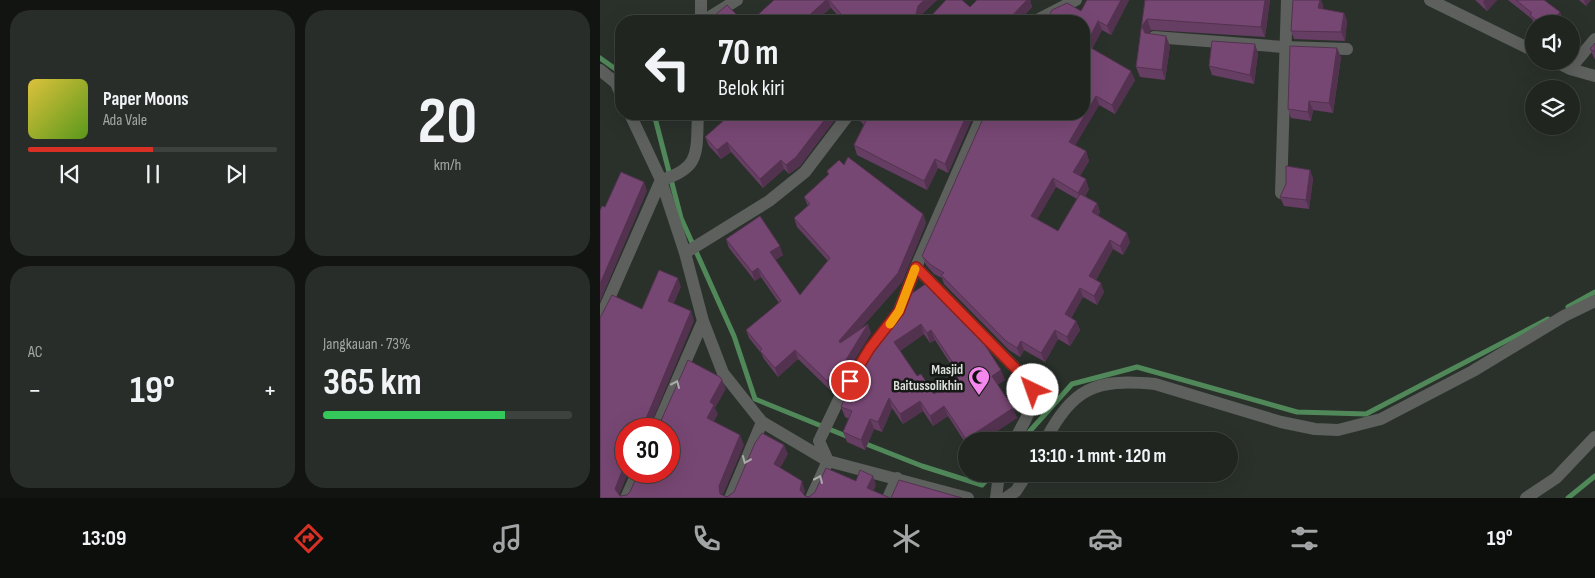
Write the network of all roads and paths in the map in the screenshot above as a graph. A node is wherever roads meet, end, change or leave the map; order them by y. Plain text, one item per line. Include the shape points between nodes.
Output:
1 (701, 0) edge
2 (738, 0) edge
3 (1076, 0) edge
4 (1287, 0) edge
5 (1430, 0) edge
6 (702, 15) edge
7 (712, 15) edge
8 (1047, 15) edge
9 (1154, 36) edge
10 (1595, 39) edge
11 (1284, 47) junction
12 (1525, 47) edge
13 (1347, 49) dead end
14 (1580, 57) edge
15 (600, 70) edge
16 (1574, 70) edge
17 (1595, 76) edge
18 (615, 82) edge
19 (633, 120) edge
20 (697, 120) edge
21 (844, 120) edge
22 (980, 120) edge
23 (665, 179) junction
24 (1281, 193) edge
25 (685, 253) junction
26 (916, 267) junction
27 (1595, 301) edge
28 (600, 319) edge
29 (703, 321) junction
30 (661, 418) edge
31 (762, 422) junction
32 (1018, 432) edge
33 (1050, 432) edge
34 (1595, 437) edge
35 (828, 461) junction
36 (897, 478) junction
37 (998, 482) edge
38 (1022, 482) edge
39 (633, 483) edge
40 (626, 498) edge
41 (730, 498) edge
42 (811, 498) edge
43 (888, 498) edge
44 (968, 498) edge
45 (996, 498) edge
46 (1006, 498) edge
47 (1526, 498) edge

1 - 6 street
2 - 7 street
3 - 8 street
4 - 11 street
5 - 12 street
9 - 11 street
10 - 14 street
11 - 13 street
11 - 24 street
15 - 18 street
16 - 17 street
19 - 23 street
20 - 23 street via 694,159 684,172
21 - 25 street via 805,172 769,201
22 - 26 street
23 - 25 street
23 - 28 street
25 - 29 street
26 - 32 street via 1027,380 1033,390 1034,401
26 - 35 street via 899,311 840,397 825,427 819,441
27 - 33 street via 1473,371 1381,419 1359,426 1338,430 1315,429 1155,384 1134,382 1104,385 1080,393
30 -> 29 street
29 - 31 street via 724,373
31 - 35 street
31 -> 41 street
34 - 47 street via 1556,478
35 - 36 street
42 -> 35 street
36 - 43 street
36 - 44 street
37 - 45 street
38 - 46 street
39 - 40 street

